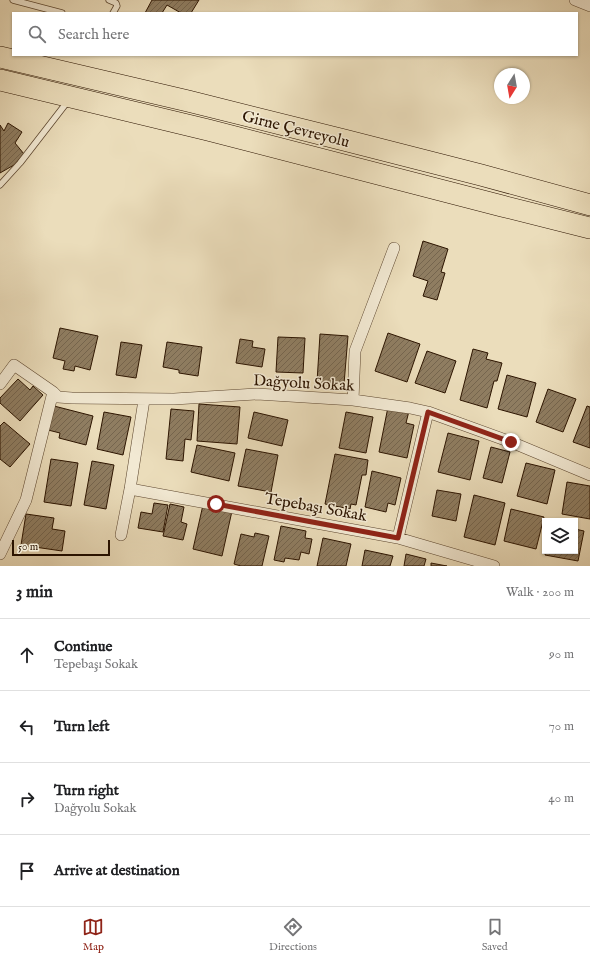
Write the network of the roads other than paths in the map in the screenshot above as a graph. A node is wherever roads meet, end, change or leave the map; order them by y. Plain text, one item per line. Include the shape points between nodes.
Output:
1 (13, 0) edge
2 (109, 0) edge
3 (575, 0) edge
4 (590, 6) edge
5 (58, 12) edge
6 (114, 12) edge
7 (3, 57) edge
8 (1, 81) edge
9 (71, 97) junction
10 (0, 185) edge
11 (590, 205) edge
12 (590, 228) edge
13 (394, 248) dead end
14 (0, 384) edge
15 (53, 392) junction
16 (144, 400) junction
17 (353, 400) junction
18 (428, 412) junction
19 (590, 475) edge
20 (130, 489) junction
21 (121, 535) dead end
22 (398, 538) junction
23 (0, 554) edge
24 (494, 566) edge

1 - 5 lane
2 - 6 lane via 116,3
3 - 4 street
7 - 11 highway, Girne Çevreyolu via 344,140
8 - 9 highway, Girne Çevreyolu
9 - 10 lane
9 - 12 highway, Girne Çevreyolu
13 - 17 street via 355,351
14 - 15 street, Dağyolu Sokak via 14,365
15 - 16 street, Dağyolu Sokak via 58,397
15 - 23 street via 26,500
16 - 17 street, Dağyolu Sokak via 257,394
16 - 20 street
17 - 18 street, Dağyolu Sokak
18 - 19 street, Dağyolu Sokak via 511,442
18 - 22 street
20 - 21 street
20 - 22 street, Tepebaşı Sokak
22 - 24 street, Tepebaşı Sokak

